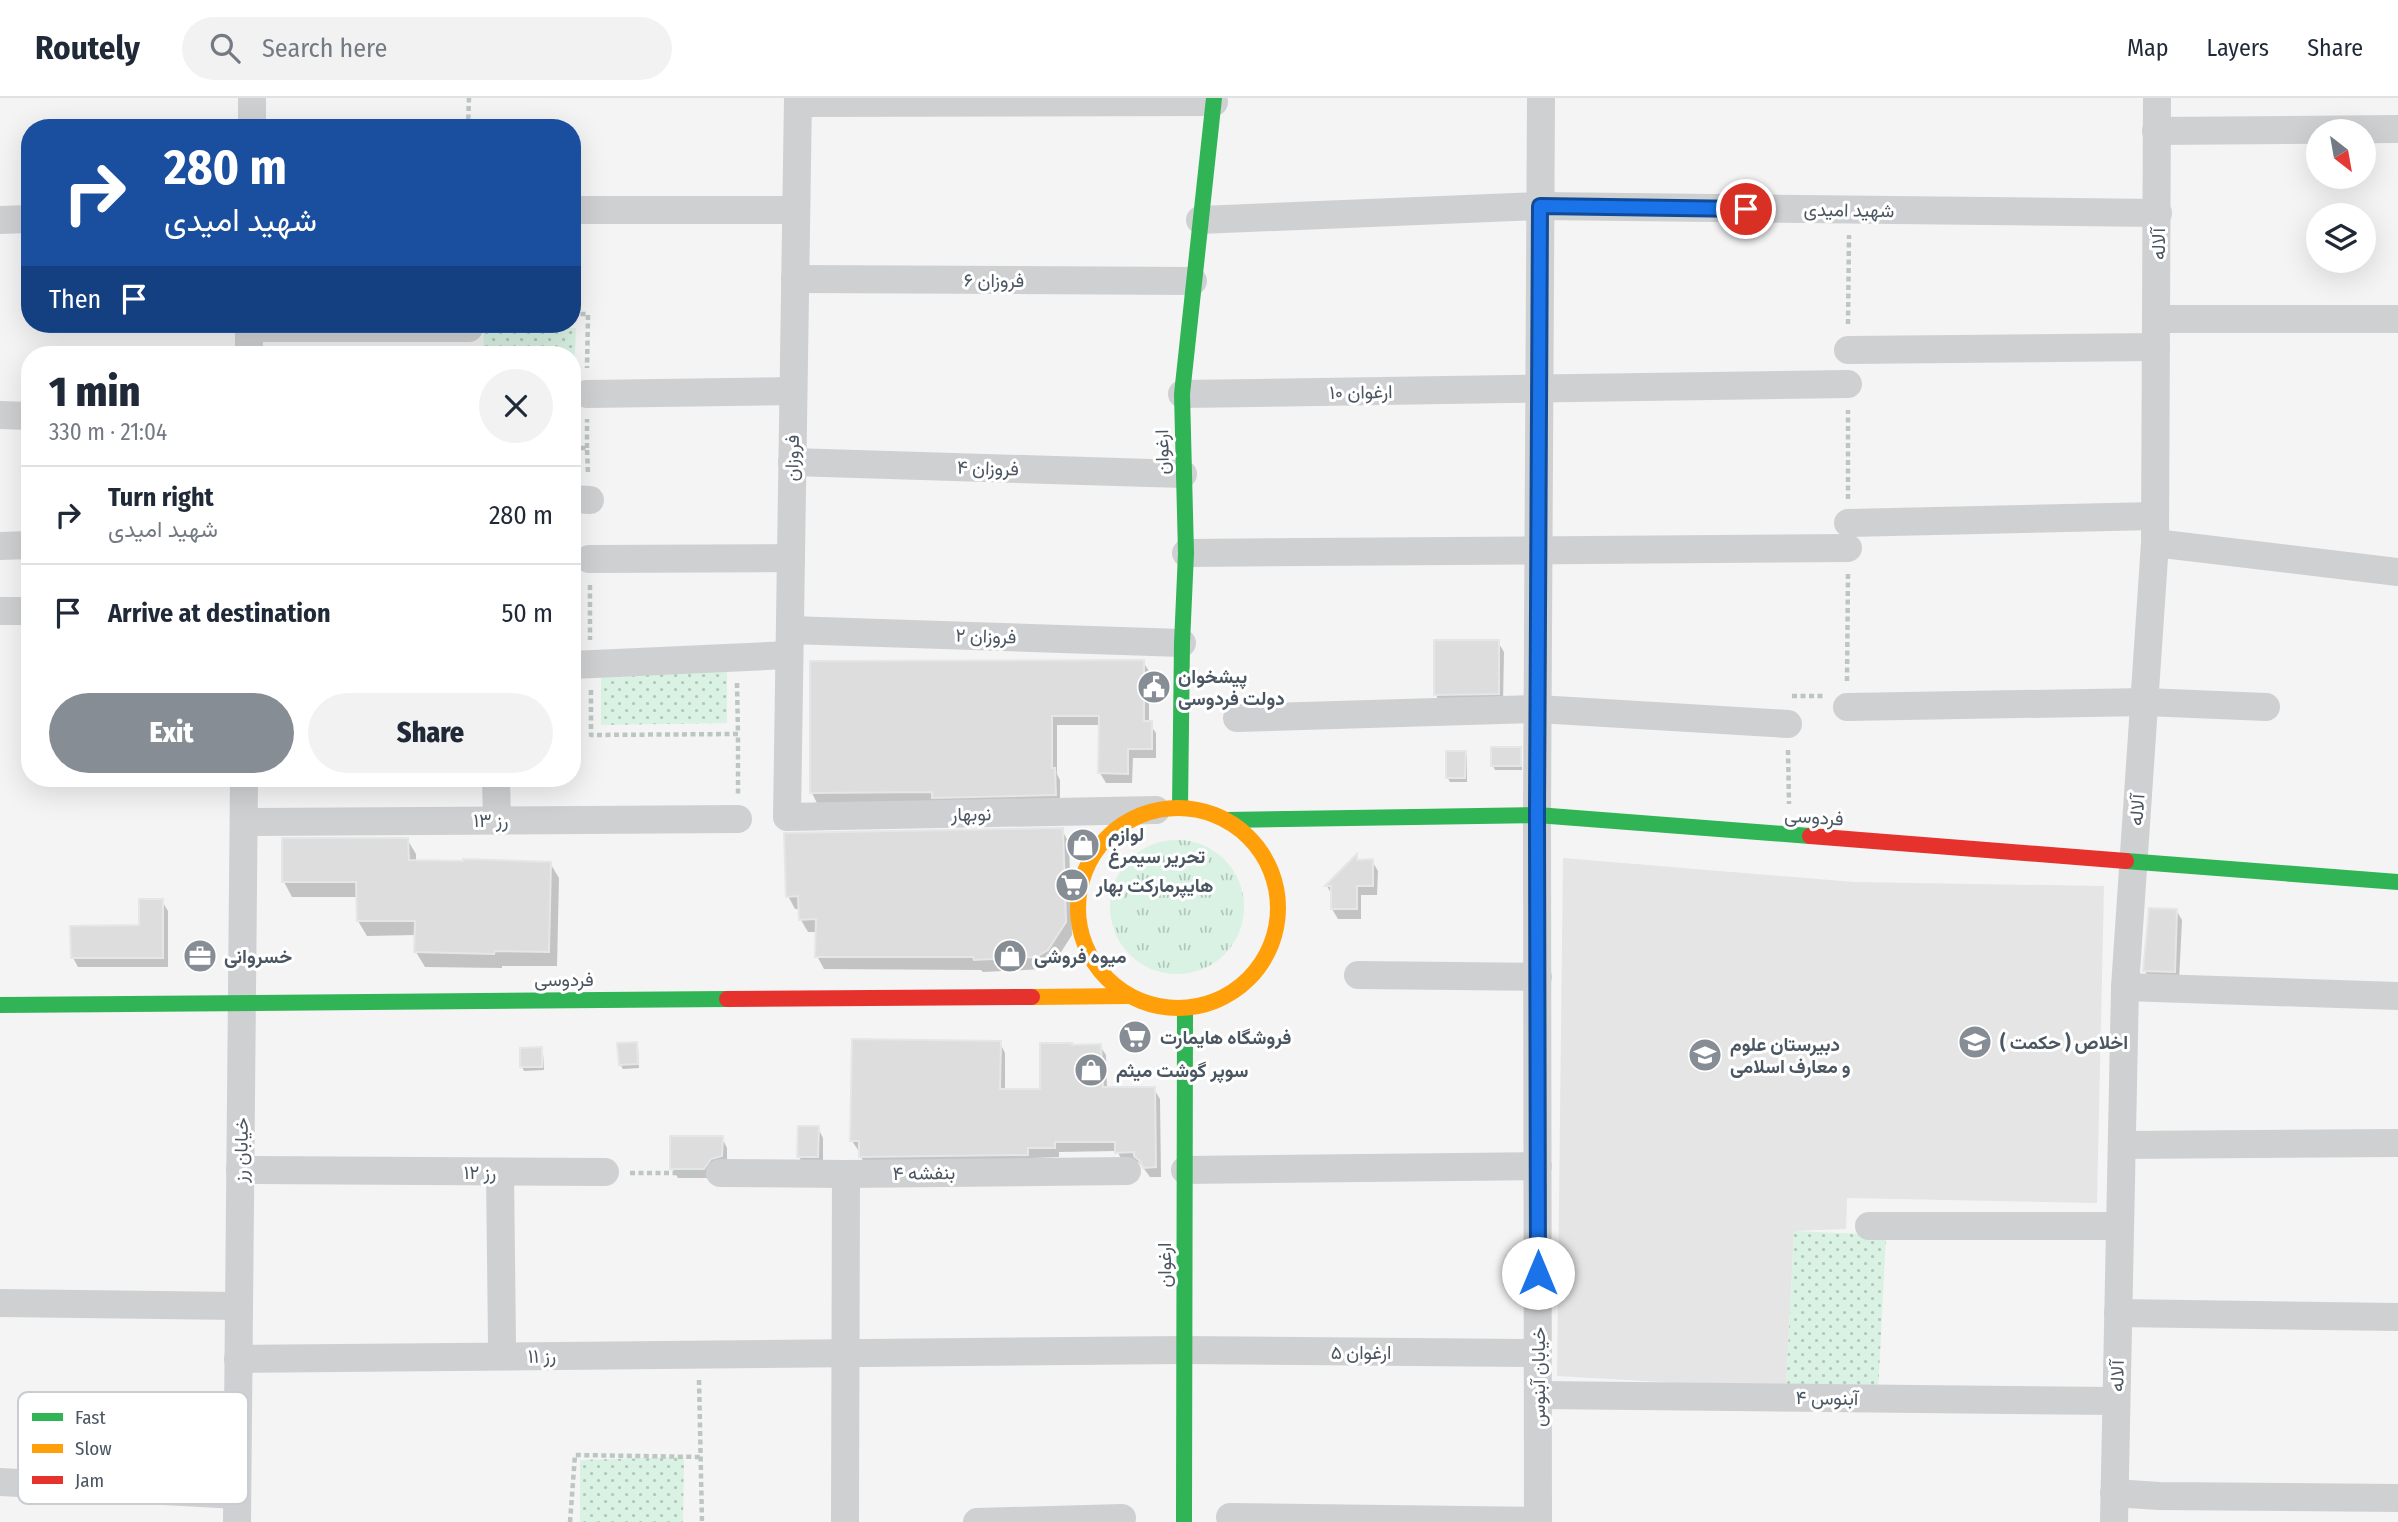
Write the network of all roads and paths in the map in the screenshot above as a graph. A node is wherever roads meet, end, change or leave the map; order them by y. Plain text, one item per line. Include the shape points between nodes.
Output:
1 (252, 98) edge
2 (469, 98) edge
3 (1541, 98) edge
4 (2157, 98) edge
5 (917, 100) edge
6 (1214, 100) edge
7 (798, 101) edge
8 (251, 119) edge
9 (468, 119) edge
10 (2398, 129) edge
11 (2156, 131) junction
12 (1540, 206) junction
13 (581, 210) edge
14 (796, 210) junction
15 (1849, 210) junction
16 (2158, 213) junction
17 (21, 219) edge
18 (0, 220) edge
19 (1200, 220) junction
20 (795, 279) junction
21 (1194, 281) junction
22 (2398, 319) edge
23 (332, 333) edge
24 (2157, 333) junction
25 (249, 336) edge
26 (1848, 350) joint
27 (1848, 384) joint
28 (1540, 389) junction
29 (793, 391) junction
30 (587, 394) dead end
31 (1182, 394) junction
32 (0, 415) edge
33 (21, 416) edge
34 (792, 462) junction
35 (1183, 474) junction
36 (2155, 529) junction
37 (1848, 535) junction
38 (0, 545) edge
39 (21, 545) edge
40 (1539, 550) junction
41 (1186, 553) junction
42 (791, 558) junction
43 (589, 559) dead end
44 (2398, 572) edge
45 (0, 611) edge
46 (21, 611) edge
47 (789, 643) junction
48 (1182, 643) junction
49 (736, 657) junction
50 (581, 665) edge
51 (2145, 702) junction
52 (1847, 707) joint
53 (2266, 707) dead end
54 (1538, 709) junction
55 (1237, 718) dead end
56 (1788, 724) dead end
57 (738, 734) dead end
58 (244, 787) edge
59 (496, 787) edge
60 (1168, 809) junction
61 (1537, 815) junction
62 (787, 817) joint
63 (738, 819) dead end
64 (497, 820) junction
65 (1227, 820) junction
66 (244, 822) junction
67 (2133, 860) junction
68 (2398, 882) edge
69 (1358, 975) dead end
70 (1538, 976) junction
71 (2125, 988) junction
72 (1129, 996) junction
73 (2398, 996) edge
74 (242, 1003) junction
75 (0, 1005) edge
76 (1185, 1008) junction
77 (2398, 1143) edge
78 (2122, 1145) junction
79 (1538, 1166) junction
80 (240, 1170) junction
81 (1185, 1170) junction
82 (1127, 1171) dead end
83 (500, 1172) junction
84 (605, 1172) joint
85 (720, 1173) joint
86 (846, 1174) junction
87 (1869, 1226) dead end
88 (2120, 1226) junction
89 (0, 1303) edge
90 (239, 1306) junction
91 (2118, 1313) junction
92 (2398, 1317) edge
93 (502, 1343) dead end
94 (1184, 1350) junction
95 (846, 1353) junction
96 (1538, 1353) junction
97 (699, 1355) junction
98 (238, 1359) junction
99 (238, 1392) edge
100 (1538, 1395) junction
101 (2116, 1401) junction
102 (700, 1457) junction
103 (0, 1482) edge
104 (18, 1484) edge
105 (2114, 1493) junction
106 (2398, 1498) edge
107 (193, 1504) edge
108 (237, 1509) edge
109 (1230, 1517) dead end
110 (1122, 1518) dead end
111 (1538, 1521) edge
112 (570, 1522) edge
113 (702, 1522) edge
114 (845, 1522) edge
115 (977, 1522) edge
116 (1184, 1522) edge
117 (2114, 1522) edge

1 - 8 street
2 - 9 path
3 - 12 street, خیابان آبنوس
4 - 11 street, آلاله
5 - 6 street
5 - 7 street
6 - 19 main road, ارغوان
7 - 14 street, فروزان
10 - 11 street
11 - 16 street, آلاله
12 - 15 street, شهید امیدی
12 - 19 street, شهید امیدی
12 - 28 street, خیابان آبنوس
13 - 14 street
14 - 20 street, فروزان
15 - 16 street, شهید امیدی
15 - 26 path
16 - 24 street, آلاله
17 - 18 street
19 - 21 main road, ارغوان
20 - 21 street, فروزان ۶
20 - 29 street, فروزان
21 - 31 main road, ارغوان
22 - 24 street
23 - 25 street
24 - 26 street
24 - 36 street, آلاله
27 - 28 street, ارغوان ۱۰
27 - 37 path
28 - 31 street, ارغوان ۱۰
28 - 40 street, خیابان آبنوس
29 - 30 street
29 - 34 street, فروزان
31 - 35 main road, ارغوان
32 - 33 street
34 - 35 street, فروزان ۴
34 - 42 street, فروزان
35 - 41 main road, ارغوان
36 - 37 street
36 - 44 street
36 - 51 street, آلاله
37 - 40 street
37 - 52 path
38 - 39 street
40 - 41 street
40 - 54 street, خیابان آبنوس
41 - 48 main road, ارغوان
42 - 43 street
42 - 47 street, فروزان
45 - 46 street
47 - 48 street, فروزان ۲
47 - 49 street, فروزان ۲
47 - 62 street, فروزان
48 - 60 main road, ارغوان
49 - 50 street, فروزان ۲
49 - 57 path
51 - 52 street
51 - 53 street
51 - 67 street, آلاله
54 - 55 street
54 - 56 street
54 - 61 street, خیابان آبنوس
58 - 66 street, خیابان رز
59 - 64 street
60 - 62 street, نوبهار
60 - 65 main road via 1204,811
60 - 72 main road via 1127,821 1103,840 1086,865 1078,894 1078,925 1087,953 1105,978
61 - 65 main road, فردوسی
61 - 67 main road, فردوسی
61 - 70 street, خیابان آبنوس
63 - 64 street, رز ۱۳
64 - 66 street, رز ۱۳
65 - 76 main road via 1250,837 1266,860 1276,887 1278,915 1272,943 1258,968 1238,988 1213,1002
66 - 74 street, خیابان رز
67 - 68 main road, فردوسی
67 - 71 street, آلاله
69 - 70 street
70 - 79 street, خیابان آبنوس
71 - 73 street
71 - 78 street, آلاله
72 - 74 main road, فردوسی
72 - 76 main road via 1157,1006
74 - 75 main road, فردوسی
74 - 80 street, خیابان رز
76 - 81 main road, ارغوان
77 - 78 street
78 - 88 street, آلاله
79 - 81 street
79 - 96 street, خیابان آبنوس
80 - 83 street, رز ۱۲
80 - 90 street, خیابان رز
81 - 94 main road, ارغوان
82 - 86 street, بنفشه ۴
83 - 84 street, رز ۱۲
83 - 93 street
84 - 85 path
85 - 86 street, بنفشه ۴
86 - 95 street
87 - 88 street
88 - 91 street, آلاله
89 - 90 street
90 - 98 street, خیابان رز
91 - 92 street
91 - 101 street, آلاله
94 - 95 street, ارغوان ۵
94 - 96 street, ارغوان ۵
94 - 116 main road, ارغوان
95 - 97 street, رز ۱۱
95 - 114 street
96 - 100 street, خیابان آبنوس
97 - 98 street, رز ۱۱
97 - 102 path
98 - 99 street, خیابان رز
100 - 101 street, آبنوس ۴
100 - 111 street, خیابان آبنوس
101 - 105 street, آلاله
102 - 112 path via 575,1455
102 - 113 path
103 - 104 street
105 - 106 street
105 - 117 street, آلاله
107 - 108 street
109 - 111 street
110 - 115 street

